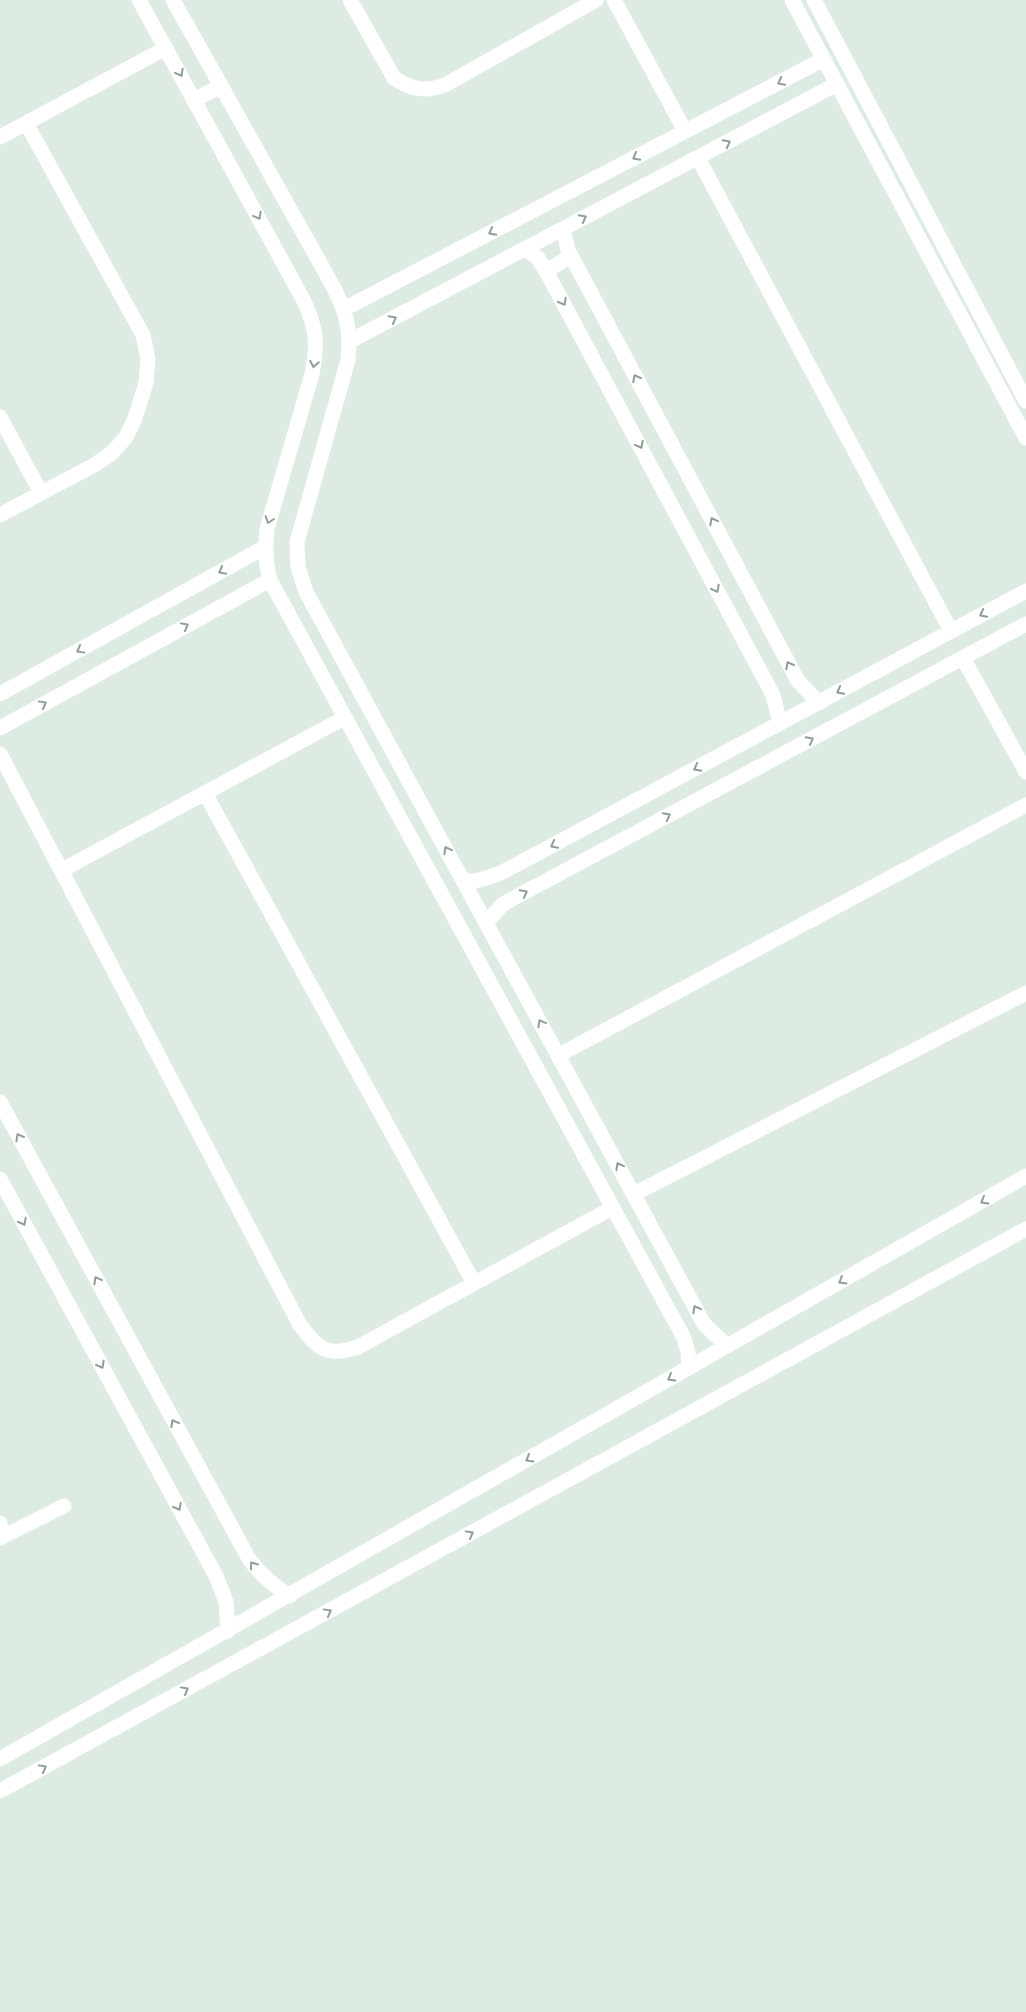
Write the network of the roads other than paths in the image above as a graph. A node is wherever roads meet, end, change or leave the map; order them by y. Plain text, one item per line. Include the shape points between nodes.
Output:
1 (139, 0) edge
2 (173, 0) edge
3 (350, 0) edge
4 (596, 0) edge
5 (614, 0) edge
6 (792, 0) edge
7 (814, 0) edge
8 (166, 48) junction
9 (824, 59) junction
10 (837, 84) junction
11 (221, 86) junction
12 (194, 100) junction
13 (26, 123) junction
14 (685, 131) junction
15 (0, 137) edge
16 (698, 158) junction
17 (563, 229) junction
18 (525, 249) junction
19 (947, 250) junction
20 (572, 256) junction
21 (929, 259) junction
22 (546, 271) junction
23 (344, 309) junction
24 (350, 341) junction
25 (1026, 401) edge
26 (0, 417) edge
27 (1026, 438) edge
28 (41, 493) junction
29 (0, 515) edge
30 (265, 548) junction
31 (270, 580) junction
32 (1026, 591) edge
33 (1026, 624) edge
34 (951, 631) junction
35 (963, 658) junction
36 (0, 694) edge
37 (819, 702) junction
38 (344, 718) junction
39 (780, 724) junction
40 (0, 728) edge
41 (0, 754) edge
42 (1026, 772) edge
43 (205, 793) junction
44 (1026, 805) edge
45 (62, 870) junction
46 (464, 881) junction
47 (486, 923) junction
48 (1026, 993) edge
49 (559, 1055) junction
50 (0, 1102) edge
51 (1026, 1176) edge
52 (0, 1179) edge
53 (634, 1194) junction
54 (612, 1208) junction
55 (1026, 1229) edge
56 (474, 1283) junction
57 (727, 1346) junction
58 (689, 1368) junction
59 (64, 1506) dead end
60 (0, 1538) edge
61 (290, 1596) junction
62 (228, 1631) junction
63 (0, 1759) edge
64 (0, 1791) edge

1 - 8 street
2 - 11 street
3 - 4 street via 394,78 418,90 432,90 445,85
5 - 14 street
6 - 9 street
7 - 19 street
8 -> 12 street
8 - 13 street
9 - 10 street
9 -> 14 street
16 -> 10 street
10 - 21 street
11 - 12 street
11 - 23 street
12 -> 30 street via 314,324 317,350 312,374 267,528
13 - 15 street
13 - 28 street via 143,335 148,359 146,383 126,437 96,464
14 -> 23 street
17 -> 16 street
16 - 34 street
17 - 18 street
17 - 20 street via 565,243
18 - 22 street via 538,258
24 -> 18 street
19 - 21 street
19 - 25 street
20 - 22 street
37 -> 20 street via 798,681
21 - 27 street
22 -> 39 street via 773,695
23 - 24 street
46 -> 24 street via 306,592 298,567 297,542 348,360
26 - 28 street
28 - 29 street
30 - 31 street
30 -> 36 street
31 - 38 street
40 -> 31 street
32 -> 34 street
33 - 35 street
34 -> 37 street
35 - 42 street
47 -> 35 street via 512,899
37 - 39 street
38 - 43 street
38 - 54 street
39 -> 46 street via 499,874
41 - 45 street
43 - 45 street
43 - 56 street
44 - 49 street
45 - 56 street via 300,1325 312,1341 326,1351 341,1352 358,1347
46 - 47 street
49 -> 47 street
48 - 53 street
53 -> 49 street
61 -> 50 street via 260,1574 249,1559
51 -> 57 street
52 -> 62 street via 219,1583 226,1602
57 -> 53 street via 704,1324
54 - 56 street
54 - 58 street via 684,1338
64 -> 55 street
57 - 58 street
58 -> 61 street
59 - 60 street
61 - 62 street
62 - 63 street

